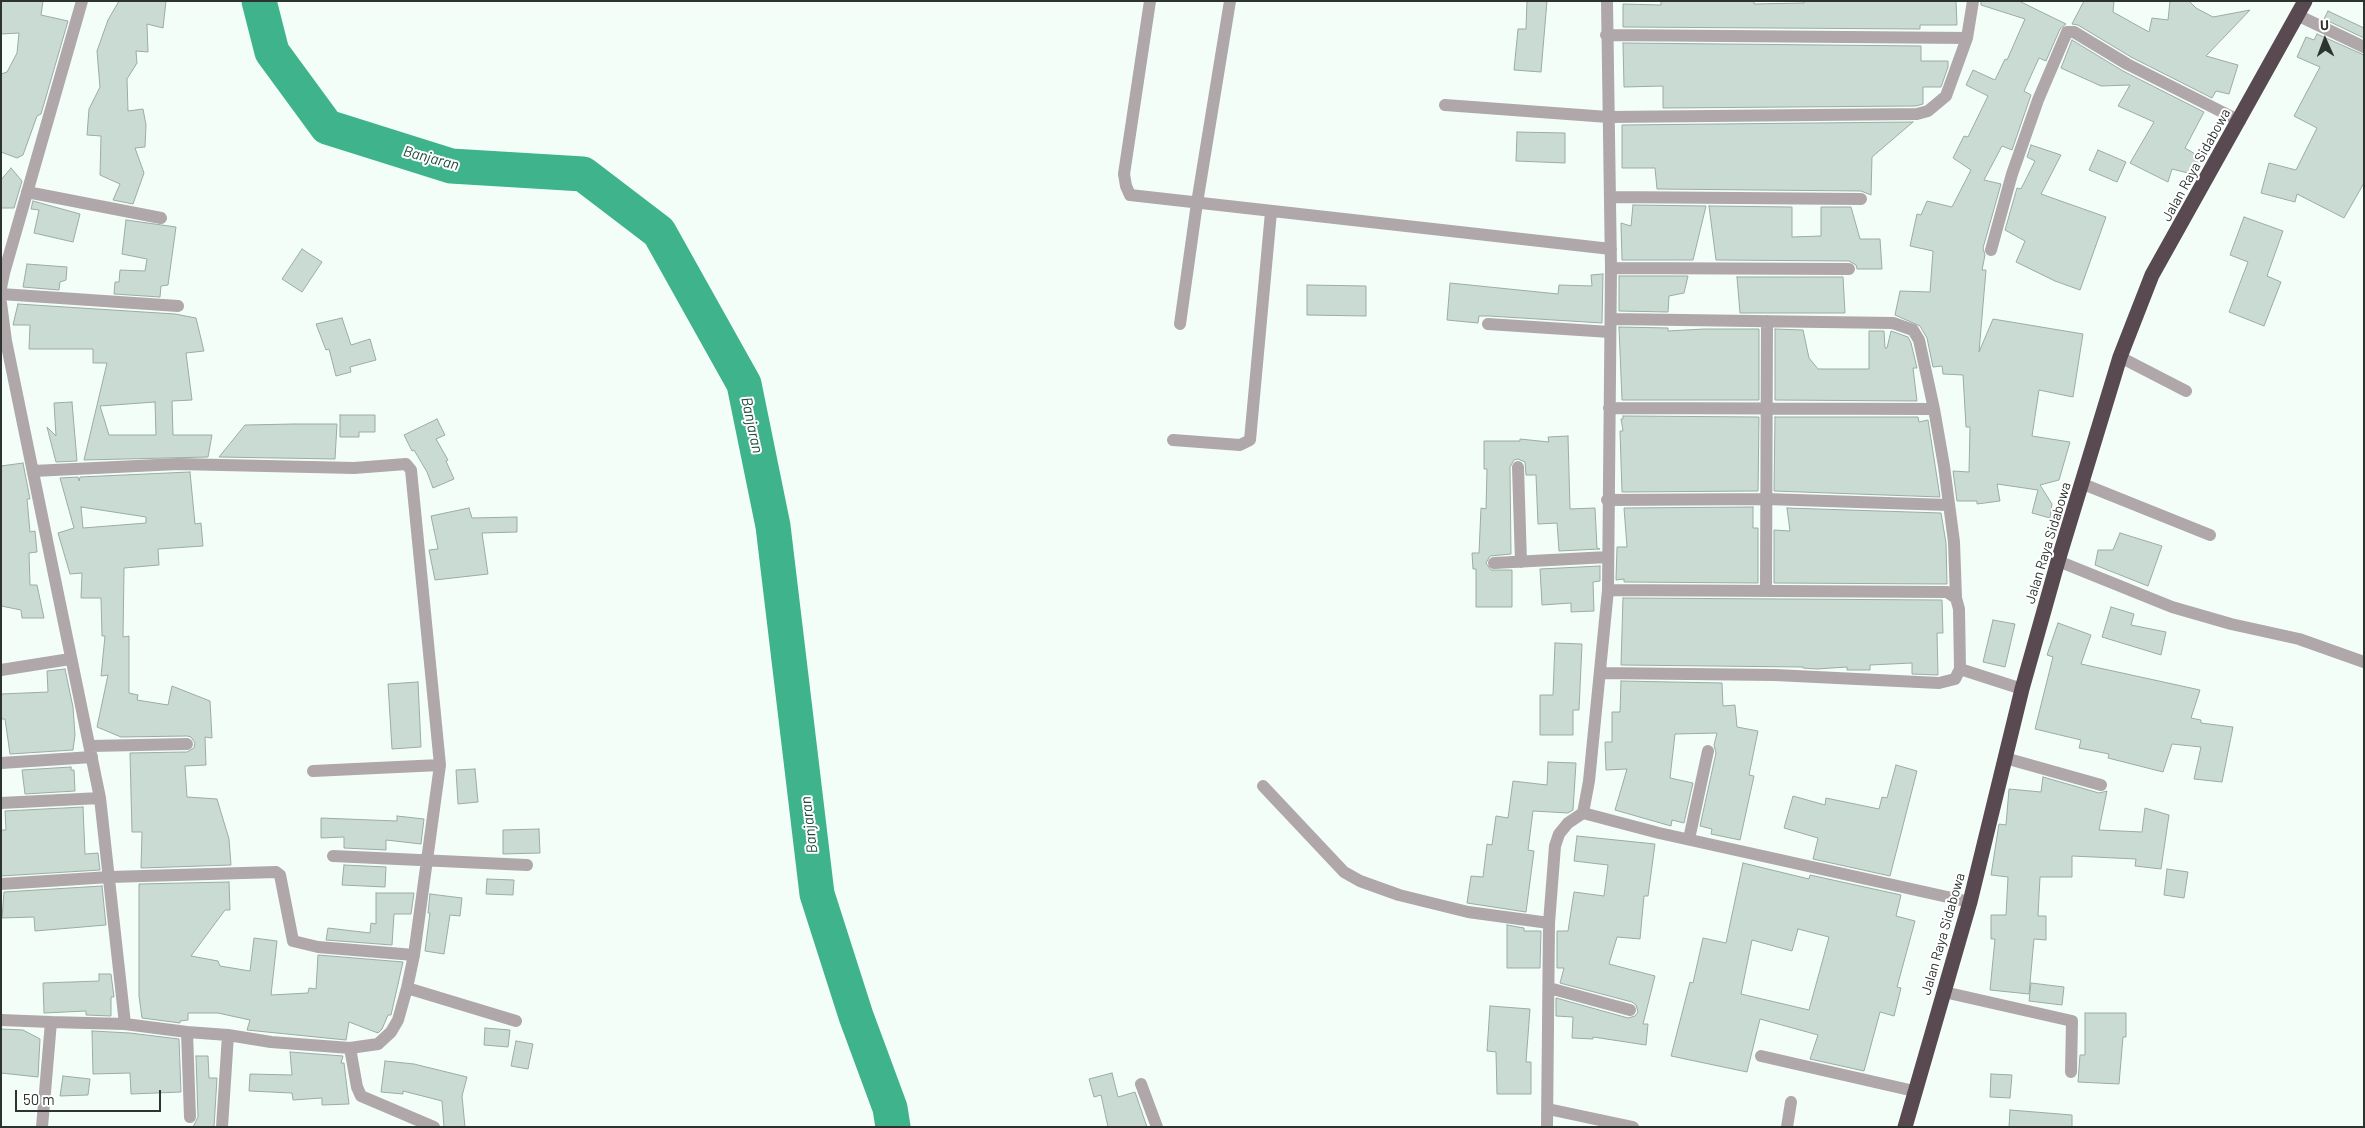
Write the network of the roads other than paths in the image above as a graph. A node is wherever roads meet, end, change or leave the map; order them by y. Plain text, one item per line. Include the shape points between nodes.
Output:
1 (82, 1) edge
2 (1150, 1) edge
3 (1230, 1) edge
4 (1607, 1) edge
5 (1973, 1) edge
6 (2305, 1) edge
7 (2297, 15) junction
8 (1606, 35) junction
9 (1967, 38) junction
10 (2364, 48) edge
11 (1445, 105) dead end
12 (1608, 117) junction
13 (2240, 121) junction
14 (27, 192) junction
15 (1610, 197) junction
16 (1861, 199) dead end
17 (1197, 203) junction
18 (1271, 212) junction
19 (161, 218) dead end
20 (1611, 250) junction
21 (1991, 250) dead end
22 (1611, 268) junction
23 (1849, 269) dead end
24 (2, 273) edge
25 (1, 288) edge
26 (1, 294) edge
27 (1, 303) edge
28 (178, 306) dead end
29 (1611, 319) junction
30 (1767, 320) junction
31 (1180, 324) dead end
32 (1488, 324) dead end
33 (1610, 332) junction
34 (2120, 357) junction
35 (2186, 391) dead end
36 (1609, 408) junction
37 (1766, 409) junction
38 (1934, 409) junction
39 (1173, 440) dead end
40 (1518, 467) dead end
41 (33, 471) junction
42 (2083, 484) junction
43 (1766, 499) junction
44 (1607, 500) junction
45 (1948, 505) junction
46 (2210, 535) dead end
47 (1608, 557) junction
48 (2058, 561) junction
49 (1521, 562) junction
50 (1494, 564) dead end
51 (1608, 590) junction
52 (1766, 591) junction
53 (1956, 598) junction
54 (70, 659) junction
55 (2364, 662) edge
56 (1960, 669) junction
57 (1, 670) edge
58 (1600, 673) junction
59 (2022, 689) junction
60 (187, 744) dead end
61 (91, 751) junction
62 (1708, 751) dead end
63 (2005, 758) junction
64 (1, 763) edge
65 (440, 765) junction
66 (313, 771) dead end
67 (2101, 785) dead end
68 (1263, 786) dead end
69 (100, 798) junction
70 (1, 803) edge
71 (1583, 813) junction
72 (1689, 840) junction
73 (333, 856) dead end
74 (428, 861) junction
75 (527, 865) dead end
76 (110, 877) junction
77 (1, 884) edge
78 (1970, 902) junction
79 (1549, 923) junction
80 (414, 955) junction
81 (407, 988) junction
82 (1549, 988) junction
83 (1944, 992) junction
84 (1630, 1010) dead end
85 (1, 1020) edge
86 (516, 1021) dead end
87 (51, 1022) junction
88 (125, 1024) junction
89 (187, 1032) junction
90 (228, 1035) junction
91 (350, 1048) junction
92 (1761, 1056) dead end
93 (2071, 1072) dead end
94 (1141, 1084) dead end
95 (1914, 1091) junction
96 (1791, 1102) dead end
97 (1548, 1109) junction
98 (190, 1117) dead end
99 (42, 1127) edge
100 (222, 1127) edge
101 (434, 1127) edge
102 (1157, 1127) edge
103 (1547, 1127) edge
104 (1633, 1127) edge
105 (1787, 1127) edge
106 (1905, 1127) edge

1 - 14 street
2 - 17 street via 1124,174 1126,186 1130,195
3 - 17 street
4 - 8 street
5 - 9 street
6 - 7 highway, Jalan Raya Sidabowa
7 - 10 street
7 - 13 highway, Jalan Raya Sidabowa
8 - 9 street
8 - 12 street
9 - 12 street via 1946,96 1928,111 1917,114
11 - 12 street
12 - 15 street
13 - 21 street via 2127,64 2074,32 2067,32 2012,174
13 - 34 highway, Jalan Raya Sidabowa via 2152,275
14 - 19 street
14 - 24 street
15 - 16 street
15 - 20 street
17 - 18 street
17 - 31 street
18 - 20 street
18 - 39 street via 1250,440 1240,446
20 - 22 street
22 - 23 street
22 - 29 street
24 - 25 street
26 - 28 street
27 - 41 street
29 - 30 street
29 - 33 street
30 - 37 street
30 - 38 street via 1893,323 1913,330 1919,340
32 - 33 street
33 - 36 street
34 - 35 street
34 - 42 highway, Jalan Raya Sidabowa
36 - 37 street
36 - 44 street
37 - 38 street
37 - 43 street
38 - 45 street
40 - 49 street
41 - 54 street
41 - 65 street via 178,464 354,468 406,464 411,470
42 - 46 street
42 - 48 highway, Jalan Raya Sidabowa
43 - 44 street
43 - 45 street
43 - 52 street
44 - 47 street
45 - 53 street via 1954,542
47 - 49 street
47 - 51 street
48 - 55 street via 2172,607 2299,639
48 - 59 highway, Jalan Raya Sidabowa
49 - 50 street
51 - 52 street
51 - 58 street
52 - 53 street via 1924,590 1947,592
53 - 56 street
54 - 57 street
54 - 61 street
56 - 58 street via 1955,679 1939,683 1775,675
56 - 59 street
58 - 71 street
59 - 63 highway, Jalan Raya Sidabowa
60 - 61 street
61 - 64 street
61 - 69 street
62 - 72 street
63 - 67 street
63 - 78 highway, Jalan Raya Sidabowa
65 - 66 street
65 - 74 street
68 - 79 street via 1344,872 1360,881 1399,895 1468,912
69 - 70 street
69 - 76 street
71 - 72 street
71 - 79 street via 1568,823 1555,846
72 - 78 street
73 - 74 street
74 - 75 street
74 - 80 street
76 - 77 street
76 - 80 street via 276,872 280,875 293,941 318,947
76 - 88 street
78 - 83 highway, Jalan Raya Sidabowa
79 - 82 street
80 - 81 street
81 - 86 street
81 - 91 street via 391,1032 378,1044
82 - 84 street
82 - 97 street
83 - 93 street via 2072,1021
83 - 95 highway, Jalan Raya Sidabowa
85 - 87 street
87 - 88 street
87 - 99 street
88 - 89 street
89 - 90 street
89 - 98 street
90 - 91 street via 260,1041
90 - 100 street
91 - 101 street via 361,1096
92 - 95 street
94 - 102 street
95 - 106 highway, Jalan Raya Sidabowa
96 - 105 street
97 - 103 street
97 - 104 street

